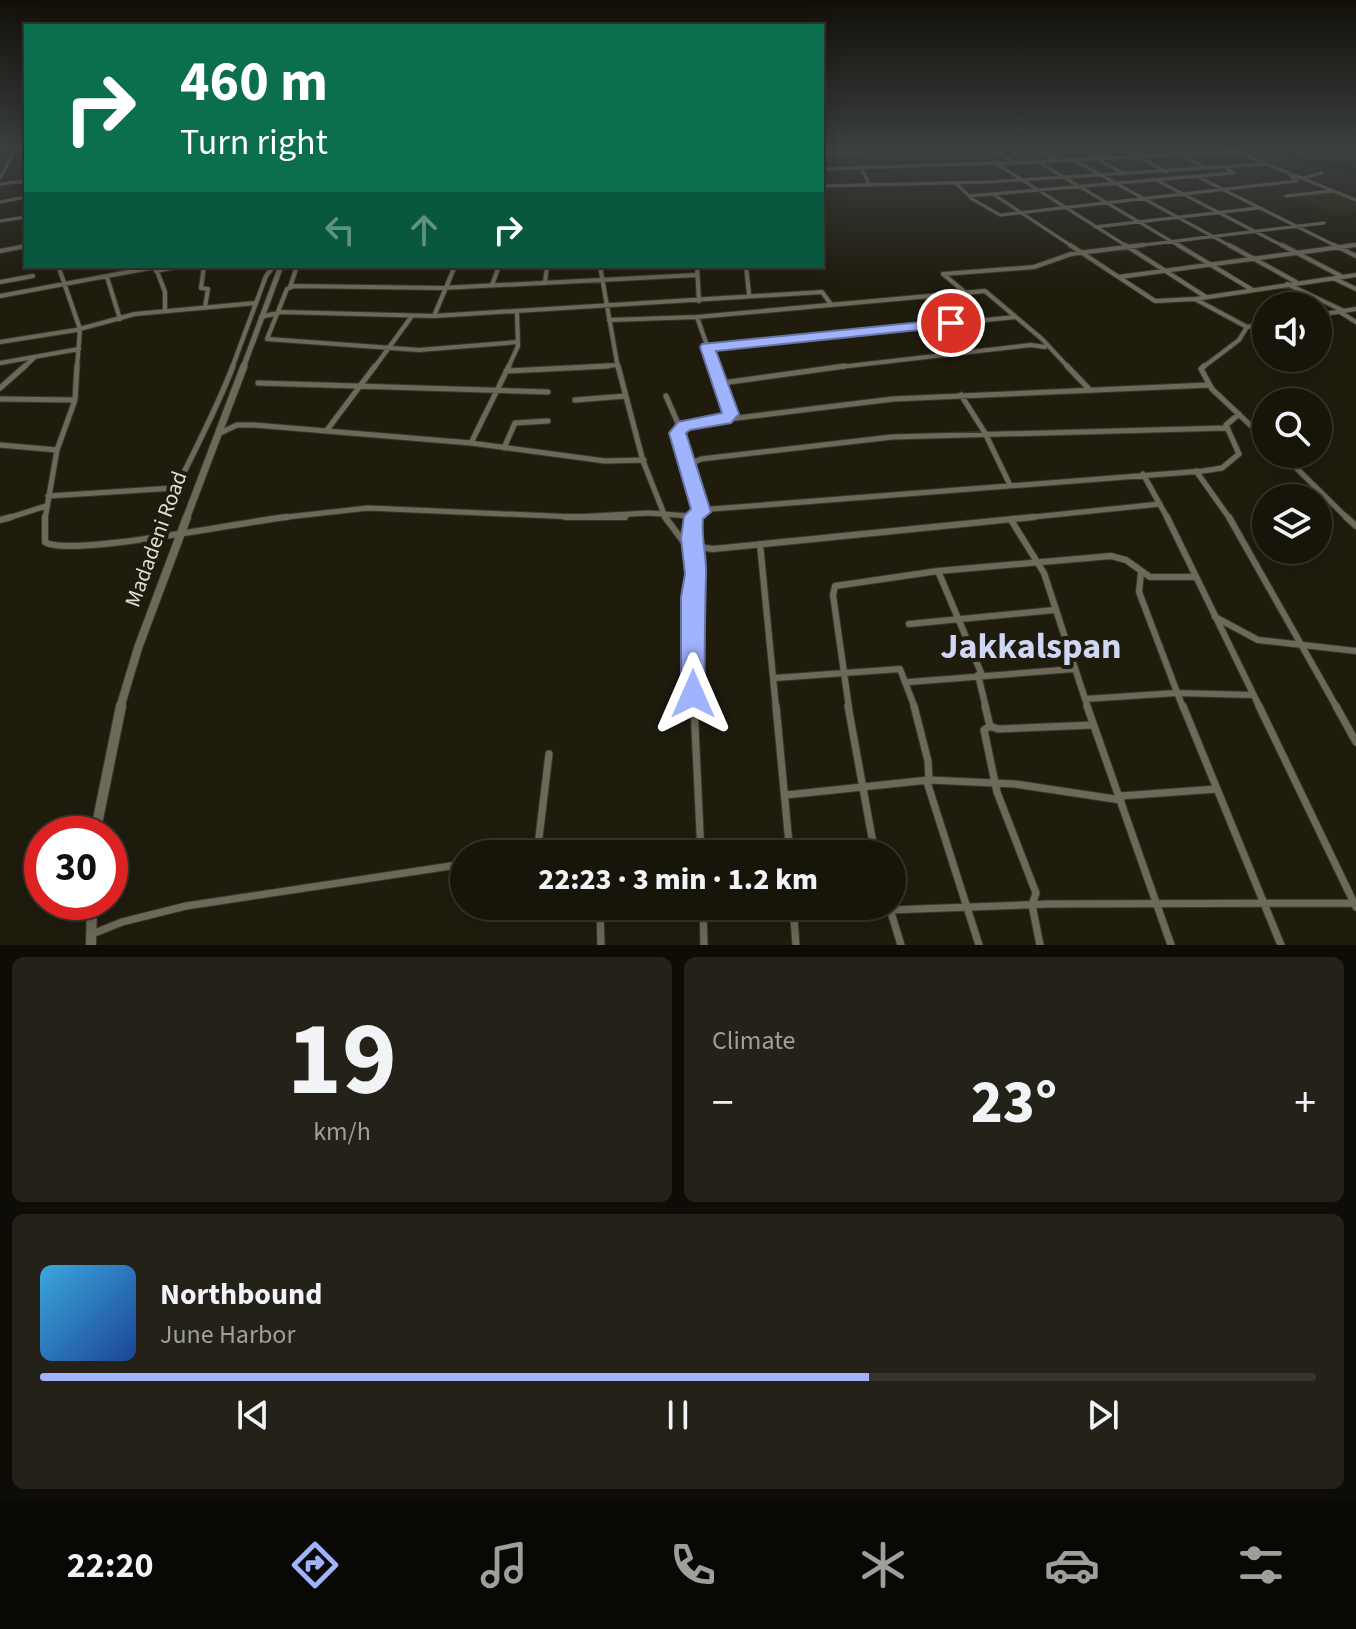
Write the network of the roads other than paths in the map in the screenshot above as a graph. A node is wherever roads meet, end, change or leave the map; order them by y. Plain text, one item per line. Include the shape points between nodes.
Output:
1 (992, 194) edge
2 (993, 194) edge
3 (1042, 194) edge
4 (1090, 194) edge
5 (1135, 194) edge
6 (1194, 194) edge
7 (1231, 194) edge
8 (1304, 194) edge
9 (1185, 195) junction
10 (968, 196) joint
11 (1286, 196) dead end
12 (24, 197) edge
13 (1144, 199) junction
14 (0, 202) edge
15 (1106, 203) junction
16 (1064, 208) junction
17 (1259, 208) junction
18 (1218, 212) junction
19 (1022, 213) junction
20 (24, 217) edge
21 (1177, 217) junction
22 (0, 221) edge
23 (1138, 222) junction
24 (1324, 223) dead end
25 (1298, 225) junction
26 (1095, 227) junction
27 (1254, 231) junction
28 (1213, 237) junction
29 (1171, 241) junction
30 (1356, 245) edge
31 (24, 246) edge
32 (1127, 247) junction
33 (1338, 247) junction
34 (0, 251) edge
35 (1295, 252) junction
36 (1082, 253) junction
37 (1356, 256) edge
38 (1255, 259) junction
39 (1210, 265) junction
40 (156, 268) edge
41 (204, 268) edge
42 (273, 268) edge
43 (280, 268) edge
44 (296, 268) edge
45 (454, 268) edge
46 (498, 268) edge
47 (547, 268) edge
48 (600, 268) edge
49 (697, 268) edge
50 (746, 268) edge
51 (60, 271) dead end
52 (1164, 271) junction
53 (697, 275) junction
54 (1356, 275) edge
55 (33, 276) dead end
56 (107, 277) junction
57 (1119, 277) junction
58 (1342, 277) junction
59 (1332, 278) junction
60 (601, 279) junction
61 (0, 282) edge
62 (545, 282) junction
63 (1297, 283) junction
64 (1287, 284) junction
65 (492, 285) junction
66 (65, 286) junction
67 (290, 287) junction
68 (447, 288) junction
69 (1356, 289) edge
70 (1253, 290) junction
71 (967, 293) junction
72 (749, 294) junction
73 (7, 295) junction
74 (0, 296) edge
75 (1206, 297) junction
76 (1195, 299) junction
77 (699, 301) junction
78 (256, 303) junction
79 (830, 303) junction
80 (0, 304) edge
81 (205, 307) junction
82 (606, 307) junction
83 (1356, 309) edge
84 (165, 311) junction
85 (1341, 311) junction
86 (517, 312) junction
87 (278, 313) junction
88 (1332, 313) edge
89 (412, 316) junction
90 (434, 316) junction
91 (261, 317) junction
92 (697, 317) junction
93 (1017, 317) junction
94 (120, 319) junction
95 (609, 320) junction
96 (1356, 322) edge
97 (1252, 326) edge
98 (1247, 327) junction
99 (80, 329) junction
100 (0, 342) edge
101 (518, 342) junction
102 (707, 347) junction
103 (1046, 347) junction
104 (79, 349) junction
105 (388, 349) junction
106 (35, 357) junction
107 (0, 363) edge
108 (618, 365) junction
109 (506, 371) junction
110 (258, 383) dead end
111 (722, 383) junction
112 (1209, 385) junction
113 (360, 386) junction
114 (0, 388) edge
115 (496, 390) junction
116 (1090, 390) junction
117 (548, 392) dead end
118 (961, 395) junction
119 (626, 396) junction
120 (666, 396) dead end
121 (0, 399) edge
122 (75, 400) junction
123 (575, 400) dead end
124 (1239, 414) junction
125 (725, 420) junction
126 (548, 421) dead end
127 (1252, 427) edge
128 (680, 428) junction
129 (1226, 428) junction
130 (327, 431) junction
131 (985, 433) junction
132 (216, 436) junction
133 (199, 440) junction
134 (471, 443) junction
135 (0, 445) edge
136 (504, 448) junction
137 (57, 450) junction
138 (644, 460) junction
139 (687, 466) junction
140 (1296, 468) edge
141 (1196, 471) junction
142 (1142, 473) junction
143 (1009, 483) junction
144 (175, 488) junction
145 (48, 496) junction
146 (1160, 504) junction
147 (47, 505) junction
148 (701, 512) junction
149 (660, 513) junction
150 (694, 516) junction
151 (0, 520) edge
152 (1011, 520) junction
153 (1356, 526) edge
154 (179, 532) junction
155 (153, 538) junction
156 (760, 544) junction
157 (693, 548) junction
158 (1039, 563) junction
159 (938, 571) junction
160 (1141, 573) junction
161 (1196, 577) junction
162 (1054, 610) junction
163 (1214, 616) junction
164 (960, 618) junction
165 (909, 624) dead end
166 (1299, 643) junction
167 (1356, 651) edge
168 (1074, 669) junction
169 (842, 672) junction
170 (980, 675) junction
171 (775, 678) junction
172 (909, 682) junction
173 (1176, 693) junction
174 (1253, 695) junction
175 (1085, 699) junction
176 (1093, 725) junction
177 (990, 726) junction
178 (1356, 742) edge
179 (549, 754) dead end
180 (928, 781) junction
181 (995, 783) junction
182 (862, 786) junction
183 (1217, 789) junction
184 (786, 795) junction
185 (1120, 798) junction
186 (97, 816) edge
187 (537, 840) edge
188 (700, 840) edge
189 (789, 840) edge
190 (872, 840) edge
191 (450, 866) edge
192 (1355, 904) edge
193 (1032, 905) junction
194 (1157, 905) junction
195 (1265, 905) junction
196 (966, 907) junction
197 (906, 908) edge
198 (92, 920) edge
199 (600, 920) edge
200 (703, 920) edge
201 (794, 920) edge
202 (893, 920) edge
203 (91, 940) edge
204 (601, 945) edge
205 (704, 945) edge
206 (796, 945) edge
207 (901, 945) edge
208 (979, 945) edge
209 (1040, 945) edge
210 (1171, 945) edge
211 (1281, 945) edge

1 - 10 street
2 - 19 street
3 - 16 street
4 - 15 street
5 - 13 street
6 - 9 street
7 - 17 street
8 - 11 street
9 - 13 street
9 - 18 street
10 - 19 street via 996,215
12 - 14 street
13 - 15 street
13 - 21 street
15 - 16 street
15 - 23 street
16 - 19 street
16 - 26 street
17 - 18 street
17 - 25 street
18 - 21 street
18 - 27 street
19 - 36 street
20 - 22 street
21 - 23 street
21 - 28 street
23 - 26 street
23 - 29 street
24 - 25 street
25 - 27 street
25 - 33 street
26 - 32 street
27 - 28 street
27 - 35 street
28 - 29 street
28 - 38 street
29 - 32 street
29 - 39 street
30 - 33 street
31 - 34 street
32 - 36 street
32 - 52 street
33 - 35 street
33 - 37 street
35 - 38 street
35 - 58 street
36 - 57 street
36 - 71 street via 1057,256 1034,267 943,274
38 - 39 street
38 - 63 street
39 - 52 street
39 - 70 street
40 - 56 street
40 - 84 street
41 - 81 street
42 - 78 street
43 - 91 street, Madadeni Road
44 - 67 street
45 - 68 street
46 - 65 street
47 - 62 street
48 - 60 street
49 - 53 street
50 - 72 street
51 - 66 street
52 - 57 street
52 - 75 street
53 - 60 street
53 - 77 street
54 - 58 street
55 - 61 street
56 - 66 street
56 - 94 street
57 - 76 street via 1158,303
58 - 59 street
59 - 63 street
59 - 69 street
60 - 62 street
60 - 82 street
62 - 65 street
63 - 64 street
64 - 70 street
64 - 85 street
65 - 68 street
66 - 73 street
66 - 99 street
67 - 68 street
67 - 87 street
68 - 90 street
70 - 75 street
71 - 79 street
71 - 93 street via 985,291
72 - 77 street
72 - 79 street via 822,292
73 - 74 street
73 - 80 street
75 - 76 street
76 - 98 street
77 - 82 street
78 - 81 street
78 - 133 street via 214,416
79 - 92 street
81 - 84 street
82 - 86 street
82 - 95 street
83 - 85 street
84 - 94 street
85 - 88 street
85 - 96 street
86 - 90 street
86 - 101 street
87 - 89 street
87 - 91 street
87 - 105 street via 268,341
89 - 90 street
89 - 105 street
91 - 132 street, Madadeni Road
92 - 95 street
92 - 102 street
93 - 102 street
93 - 103 street
94 - 99 street
95 - 108 street
97 - 98 street
98 - 112 street via 1228,350 1202,365
99 - 100 street
99 - 104 street
101 - 105 street
101 - 109 street
102 - 111 street
103 - 111 street via 897,358
103 - 116 street
104 - 106 street
104 - 122 street
105 - 113 street
106 - 107 street
106 - 114 street
108 - 109 street
108 - 119 street
109 - 115 street
110 - 113 street
111 - 125 street via 730,414
112 - 116 street
112 - 124 street
113 - 115 street
113 - 130 street
115 - 117 street
115 - 134 street
116 - 118 street
118 - 125 street via 834,404
118 - 131 street
119 - 123 street
119 - 138 street
120 - 128 street
121 - 122 street
122 - 137 street
124 - 127 street
124 - 129 street
125 - 128 street
126 - 136 street via 515,423
128 - 139 street
129 - 131 street
129 - 141 street via 1239,450 1236,458 1222,468
130 - 132 street via 241,425
130 - 134 street
131 - 139 street via 866,440 701,459
131 - 143 street
132 - 133 street
132 - 154 street, Madadeni Road
133 - 144 street
134 - 136 street
135 - 137 street
136 - 138 street via 605,461
137 - 145 street
138 - 149 street
139 - 148 street
140 - 153 street
141 - 142 street
141 - 166 street via 1232,521
142 - 143 street
142 - 146 street
143 - 148 street
144 - 145 street
144 - 155 street
145 - 147 street
146 - 152 street
146 - 161 street
147 - 151 street
147 - 155 street via 43,538 52,547
148 - 150 street
149 - 150 street
149 - 154 street via 575,517 368,508
149 - 157 street via 675,537
150 - 157 street
152 - 156 street
152 - 158 street
154 - 155 street
154 - 186 street, Madadeni Road via 125,690
156 - 157 street
156 - 171 street
157 - 188 street
158 - 159 street
158 - 160 street via 1114,556
158 - 162 street
159 - 164 street
159 - 169 street via 835,586
160 - 161 street via 1156,579
160 - 173 street via 1141,598
161 - 163 street
162 - 164 street
162 - 168 street
163 - 166 street via 1258,640
163 - 174 street
164 - 165 street
164 - 170 street
166 - 167 street
166 - 178 street
168 - 170 street
168 - 175 street
169 - 171 street
169 - 172 street via 898,668
169 - 182 street
170 - 172 street
170 - 177 street
171 - 184 street
172 - 180 street via 929,762
173 - 174 street
173 - 175 street
173 - 183 street
174 - 192 street
175 - 176 street
176 - 177 street
176 - 185 street
177 - 181 street via 984,730
179 - 187 street
180 - 181 street
180 - 182 street
180 - 196 street
181 - 185 street
181 - 193 street via 1036,893
182 - 184 street
182 - 190 street
183 - 185 street
183 - 195 street
184 - 189 street
185 - 194 street
191 - 203 street via 186,906 122,922
192 - 195 street
193 - 194 street
193 - 196 street
193 - 209 street
194 - 195 street
194 - 210 street
195 - 211 street
196 - 197 street
196 - 208 street
198 - 203 street
199 - 204 street
200 - 205 street
201 - 206 street
202 - 207 street

